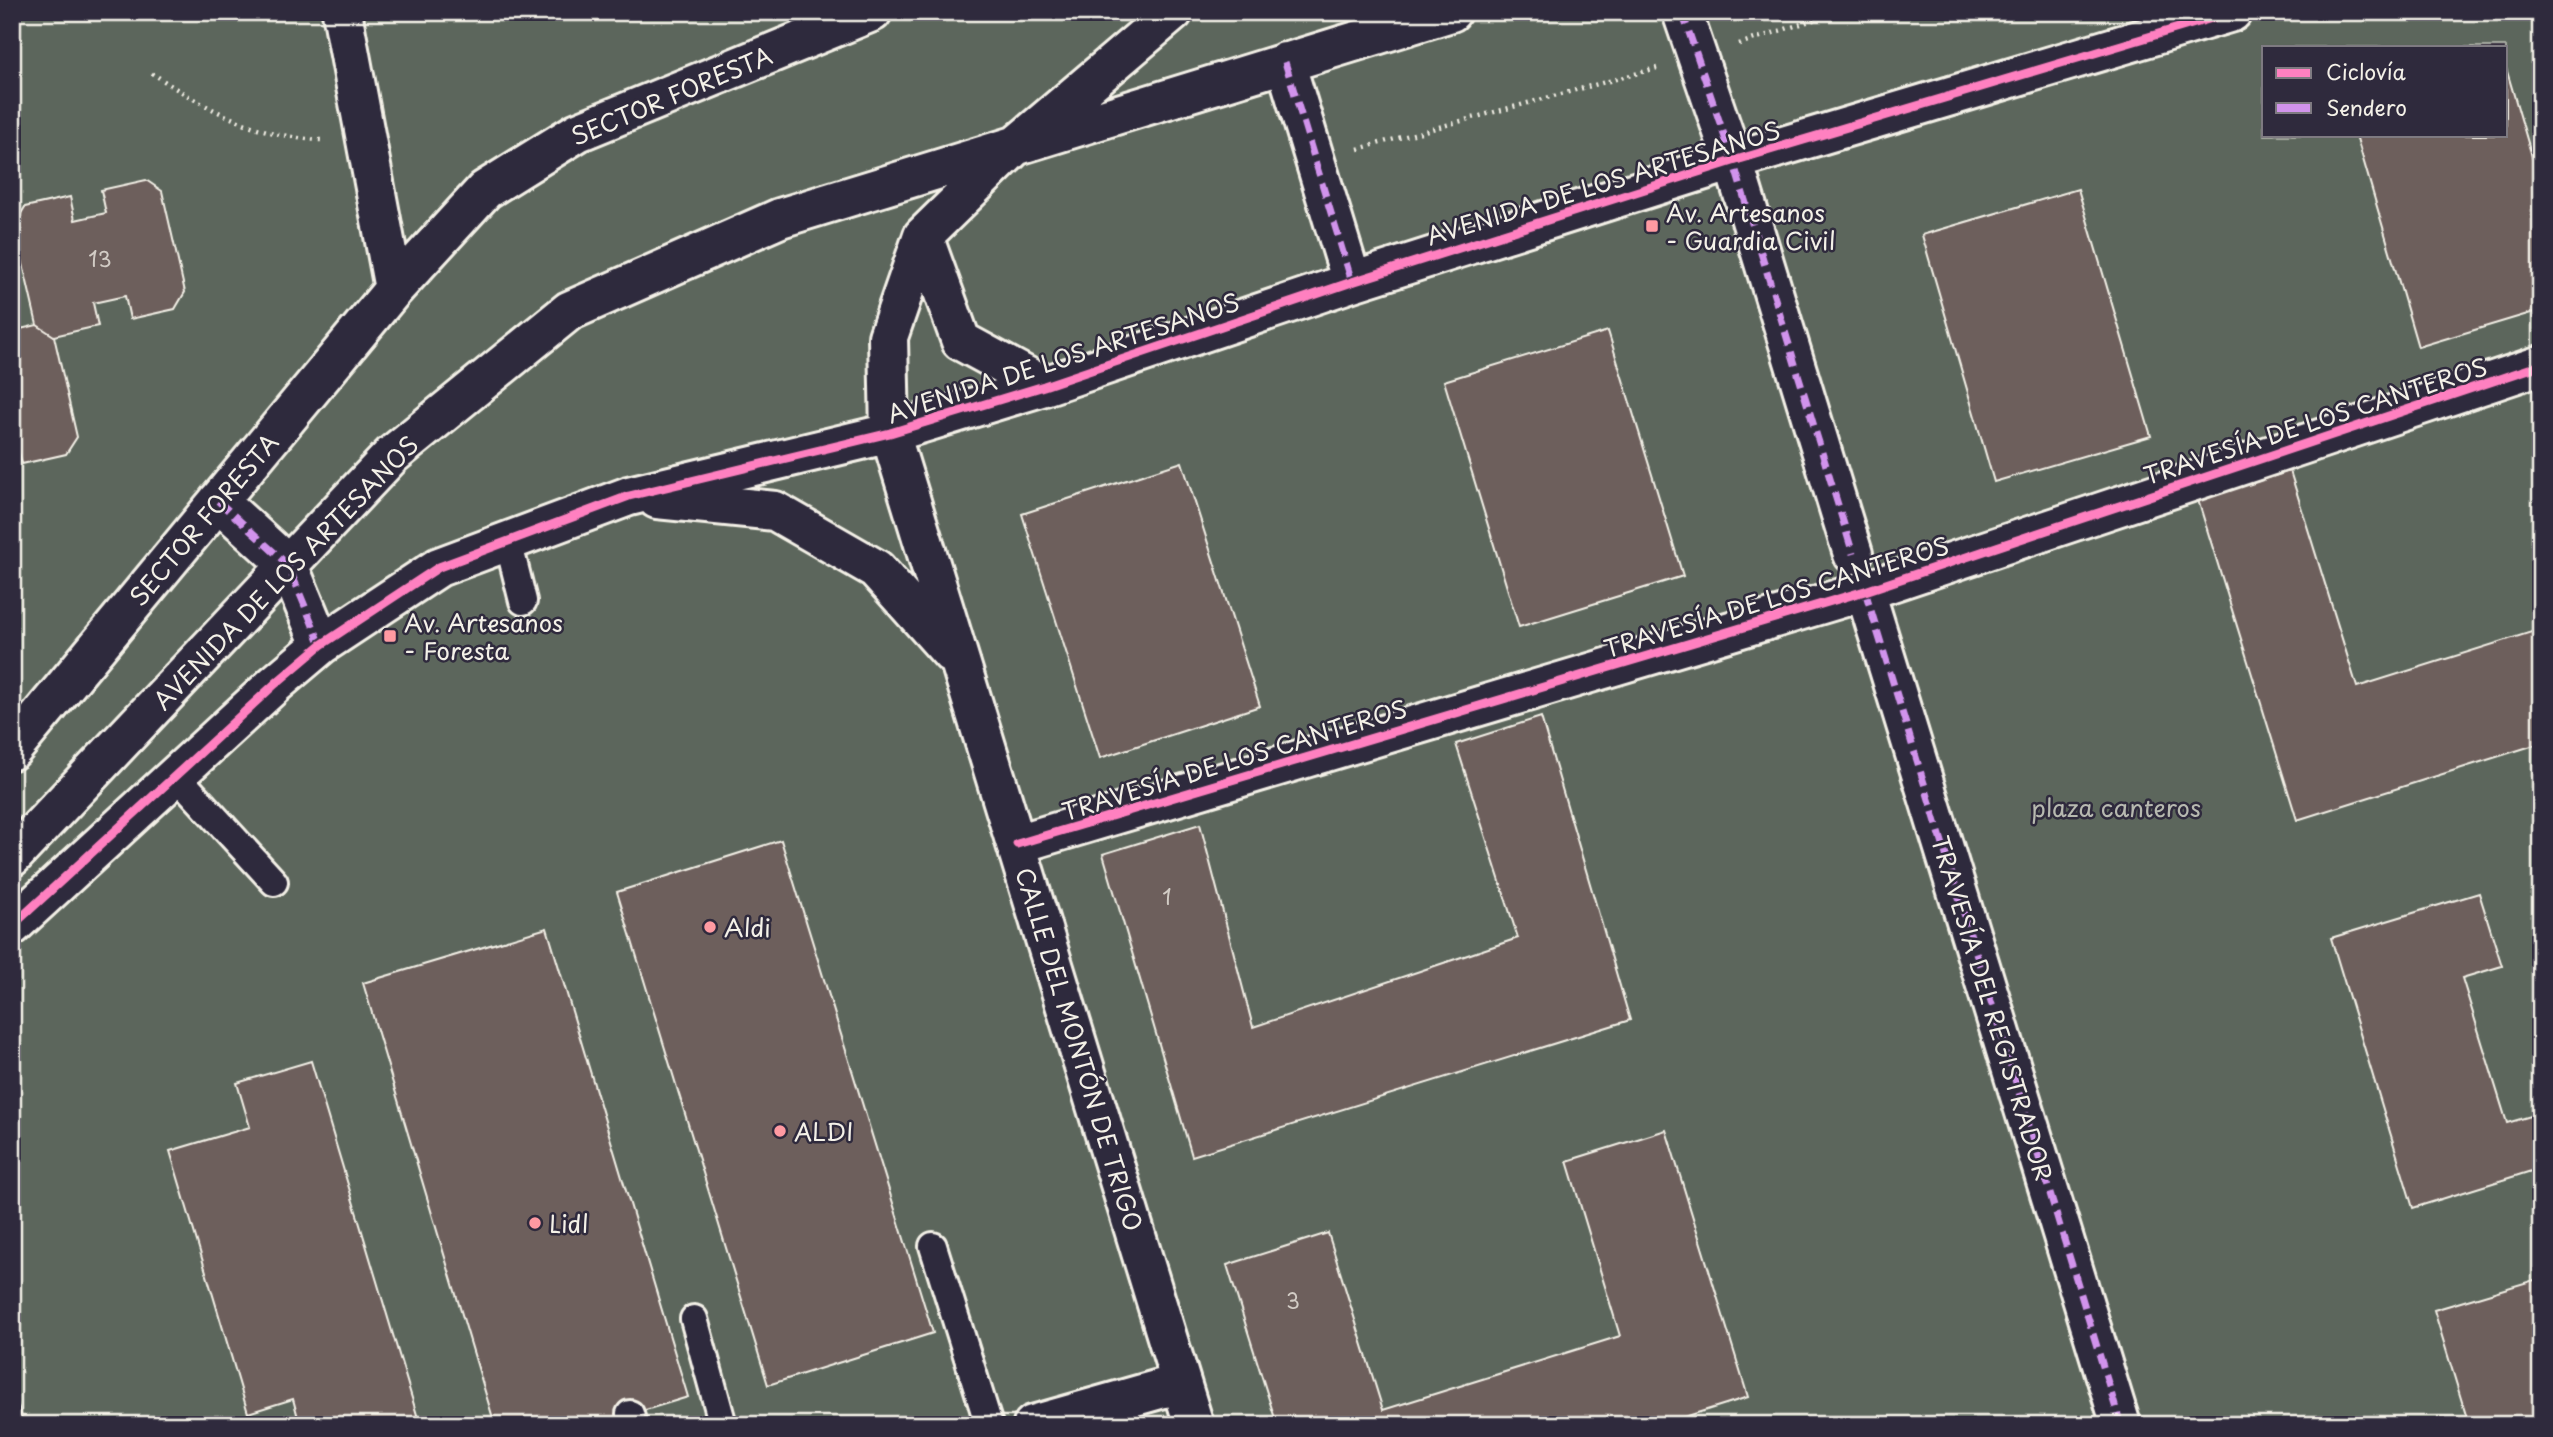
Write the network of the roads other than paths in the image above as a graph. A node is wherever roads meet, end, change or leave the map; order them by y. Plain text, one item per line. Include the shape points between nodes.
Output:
1 (342, 12) edge
2 (872, 12) edge
3 (1173, 12) edge
4 (1451, 12) edge
5 (1682, 12) edge
6 (2232, 12) edge
7 (1285, 62) junction
8 (1012, 149) junction
9 (1732, 161) junction
10 (923, 236) junction
11 (1352, 282) junction
12 (394, 289) junction
13 (2541, 365) edge
14 (1044, 386) junction
15 (890, 433) junction
16 (629, 496) junction
17 (218, 501) junction
18 (508, 541) junction
19 (1853, 554) dead end
20 (288, 565) junction
21 (1865, 591) junction
22 (523, 601) dead end
23 (321, 645) junction
24 (961, 664) junction
25 (12, 750) edge
26 (176, 775) junction
27 (1017, 844) junction
28 (12, 857) edge
29 (274, 882) dead end
30 (12, 926) edge
31 (933, 1246) dead end
32 (694, 1319) dead end
33 (1181, 1383) junction
34 (723, 1425) edge
35 (989, 1425) edge
36 (1033, 1425) edge
37 (1194, 1425) edge
38 (2121, 1425) edge

1 - 12 street
2 - 12 street, SECTOR FORESTA via 578,132 485,190
3 - 8 street
4 - 7 street, AVENIDA DE LOS ARTESANOS
5 - 9 street
6 - 9 street, AVENIDA DE LOS ARTESANOS
7 - 8 street, AVENIDA DE LOS ARTESANOS
7 - 11 street
8 - 10 street
8 - 20 street, AVENIDA DE LOS ARTESANOS via 780,218 569,311 392,455
9 - 11 street, AVENIDA DE LOS ARTESANOS
9 - 19 street
10 - 14 street via 961,341
10 - 15 street, CALLE DEL MONTÓN DE TRIGO via 888,337
11 - 14 street, AVENIDA DE LOS ARTESANOS
12 - 17 street, SECTOR FORESTA
13 - 21 street, TRAVESÍA DE LOS CANTEROS
14 - 15 street, AVENIDA DE LOS ARTESANOS
15 - 16 street, AVENIDA DE LOS ARTESANOS
15 - 24 street, CALLE DEL MONTÓN DE TRIGO
16 - 18 street, AVENIDA DE LOS ARTESANOS
16 - 24 street via 775,510 876,569
17 - 20 street
17 - 25 street, SECTOR FORESTA
18 - 22 lane
18 - 23 street, AVENIDA DE LOS ARTESANOS via 439,567
20 - 23 street
20 - 28 street, AVENIDA DE LOS ARTESANOS
21 - 27 street, TRAVESÍA DE LOS CANTEROS
21 - 38 street, TRAVESÍA DEL REGISTRADOR
23 - 26 street, AVENIDA DE LOS ARTESANOS
24 - 27 street, CALLE DEL MONTÓN DE TRIGO
26 - 29 lane
26 - 30 street, AVENIDA DE LOS ARTESANOS
27 - 33 street, CALLE DEL MONTÓN DE TRIGO
31 - 35 lane
32 - 34 lane
33 - 36 street
33 - 37 street, CALLE DEL MONTÓN DE TRIGO

